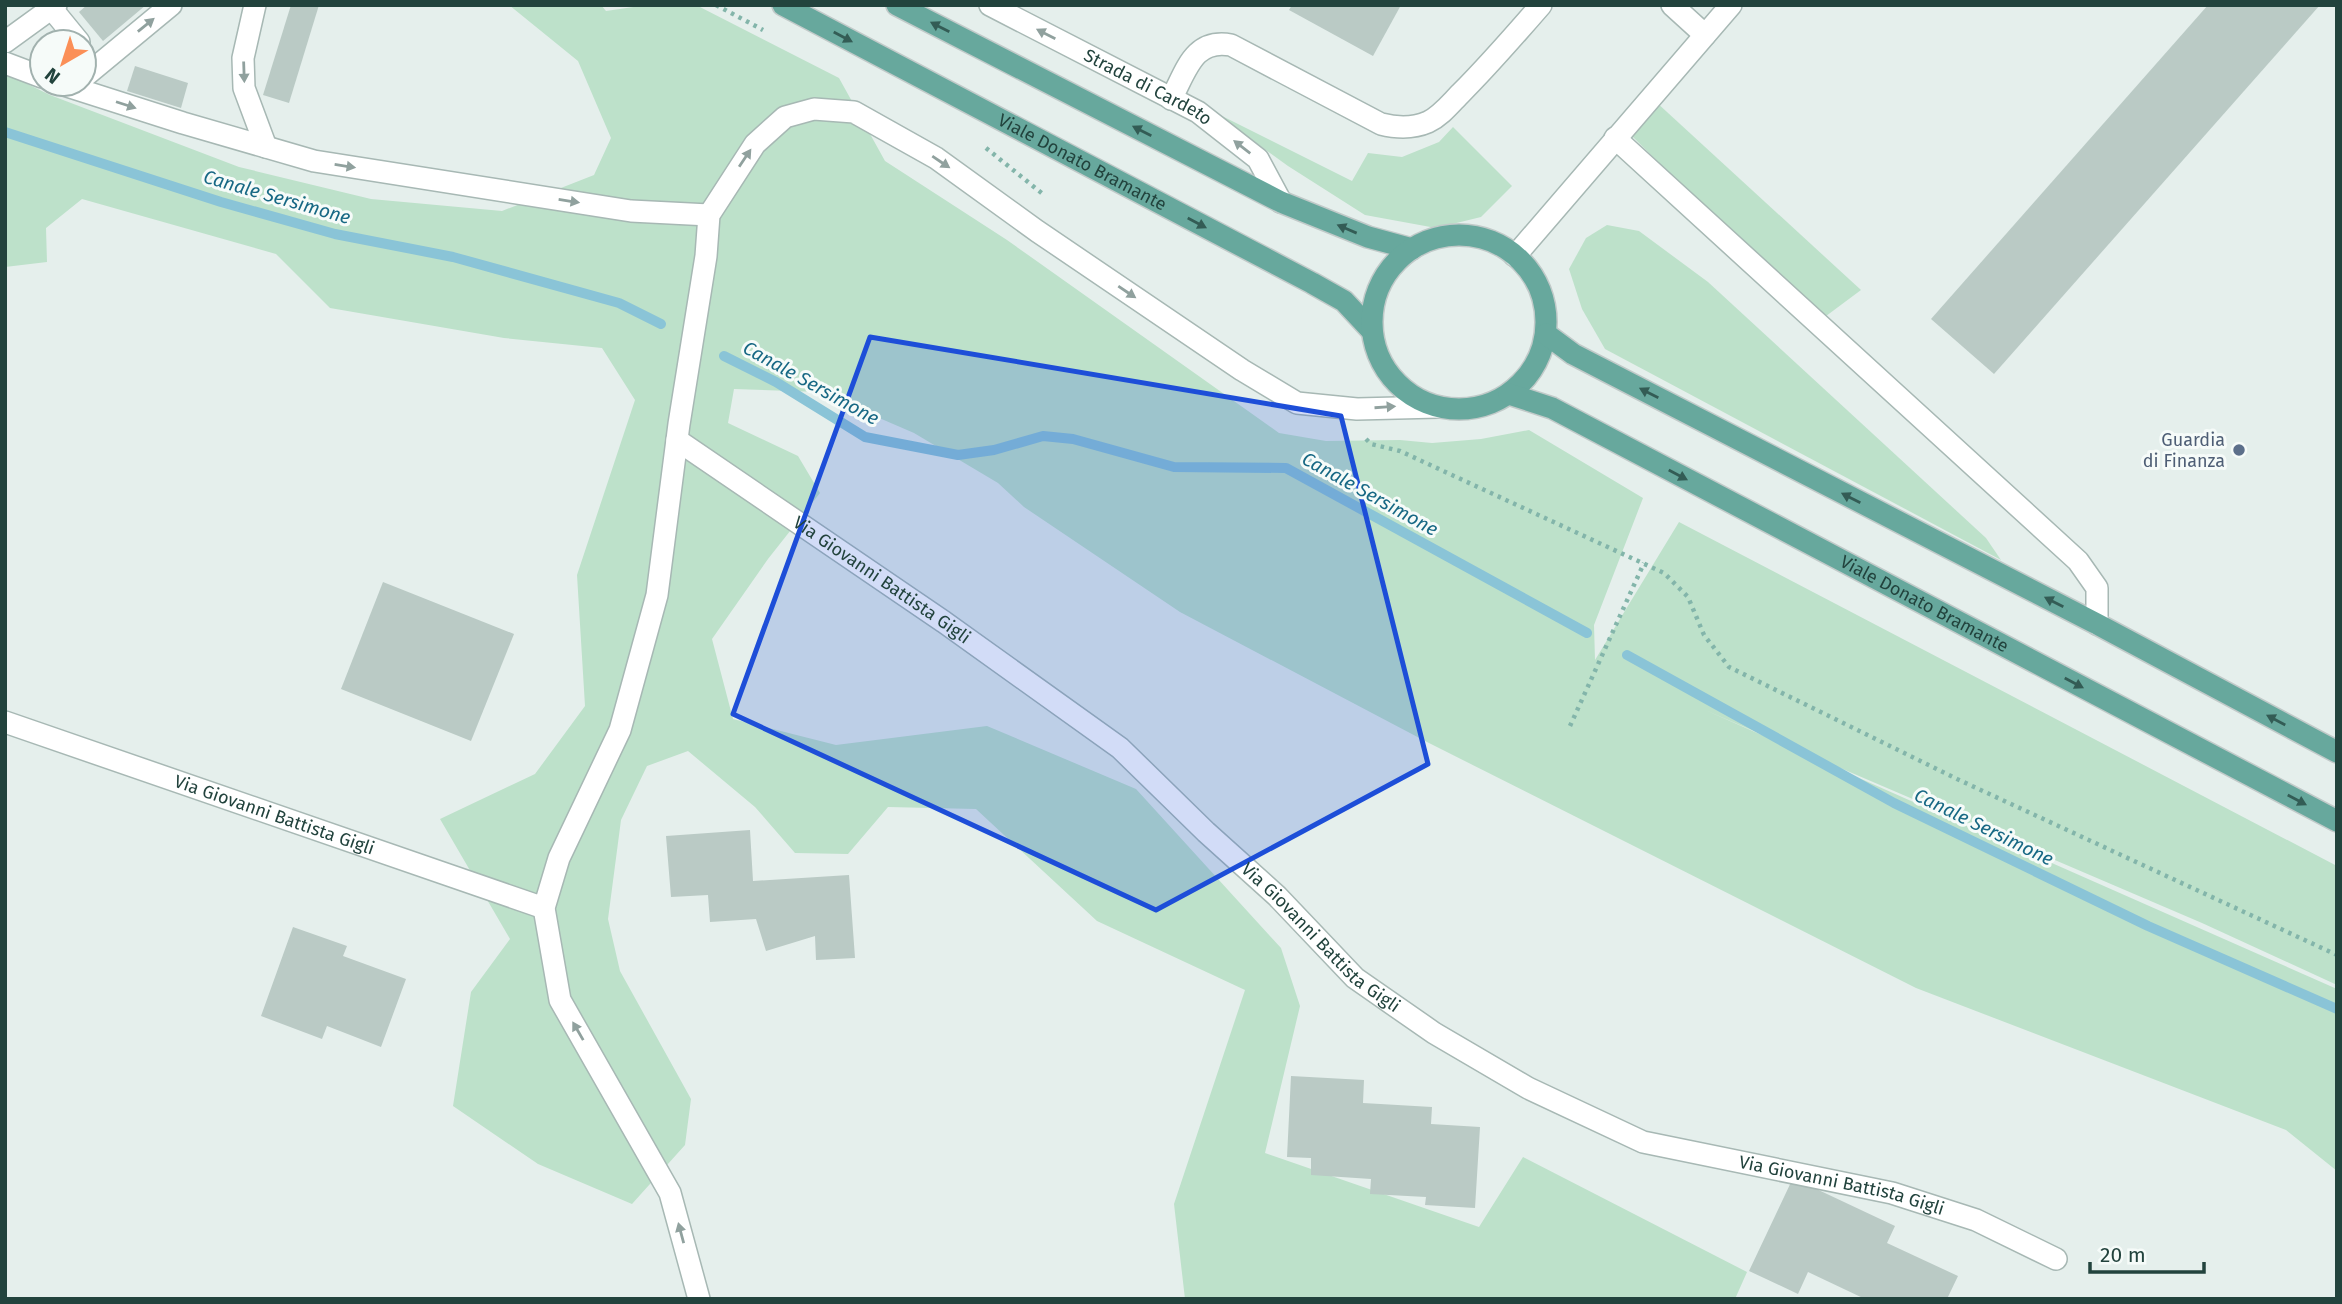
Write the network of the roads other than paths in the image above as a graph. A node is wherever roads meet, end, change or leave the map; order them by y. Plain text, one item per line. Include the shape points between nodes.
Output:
1 (170, 5) edge
2 (255, 5) edge
3 (783, 5) edge
4 (897, 5) edge
5 (990, 5) edge
6 (1541, 5) edge
7 (1672, 5) edge
8 (1731, 5) edge
9 (54, 7) edge
10 (69, 28) edge
11 (1705, 35) junction
12 (5, 43) edge
13 (5, 63) edge
14 (98, 63) edge
15 (28, 72) edge
16 (98, 86) edge
17 (1171, 99) junction
18 (1615, 138) junction
19 (265, 147) junction
20 (1281, 202) junction
21 (709, 215) junction
22 (1412, 249) junction
23 (1515, 256) junction
24 (1373, 331) junction
25 (1546, 334) junction
26 (1509, 394) junction
27 (1438, 407) junction
28 (677, 440) junction
29 (2097, 624) junction
30 (5, 722) edge
31 (2337, 752) edge
32 (2337, 821) edge
33 (544, 908) junction
34 (2056, 1259) dead end
35 (699, 1299) edge

14 -> 1 street
2 -> 19 street via 243,58 244,88
3 -> 24 main road, Viale Donato Bramante via 1344,301
20 -> 4 main road
17 -> 5 street, Strada di Cardeto
6 - 17 street via 1443,111 1414,127 1381,124 1221,43 1193,57
7 - 11 street
8 - 11 street
9 - 10 street
9 - 12 street
11 - 18 street
13 - 15 street
16 -> 19 street
20 -> 17 street, Strada di Cardeto via 1258,159 1198,112
18 - 23 street
18 - 29 street via 2078,561 2097,588
19 -> 21 street via 314,161 618,209
22 -> 20 main road via 1368,237
21 -> 27 street via 755,144 785,117 814,109 854,112 936,158 1037,231 1297,403 1332,408
21 - 28 street
22 - 23 main road via 1447,236 1465,235 1500,245
22 - 24 main road via 1381,284
23 - 25 main road via 1540,291
24 - 27 main road via 1379,357 1394,379 1414,396
25 - 26 main road via 1534,368
29 -> 25 main road via 1573,354
26 - 27 main road via 1475,408
26 -> 32 main road, Viale Donato Bramante via 1552,408
28 - 33 street via 657,595 620,730 559,859
28 - 34 street, Via Giovanni Battista Gigli via 1120,748 1277,895 1355,978 1434,1033 1528,1088 1643,1142 1892,1193 1976,1220
31 -> 29 main road
30 - 33 street, Via Giovanni Battista Gigli
35 -> 33 street via 670,1193 560,1000

